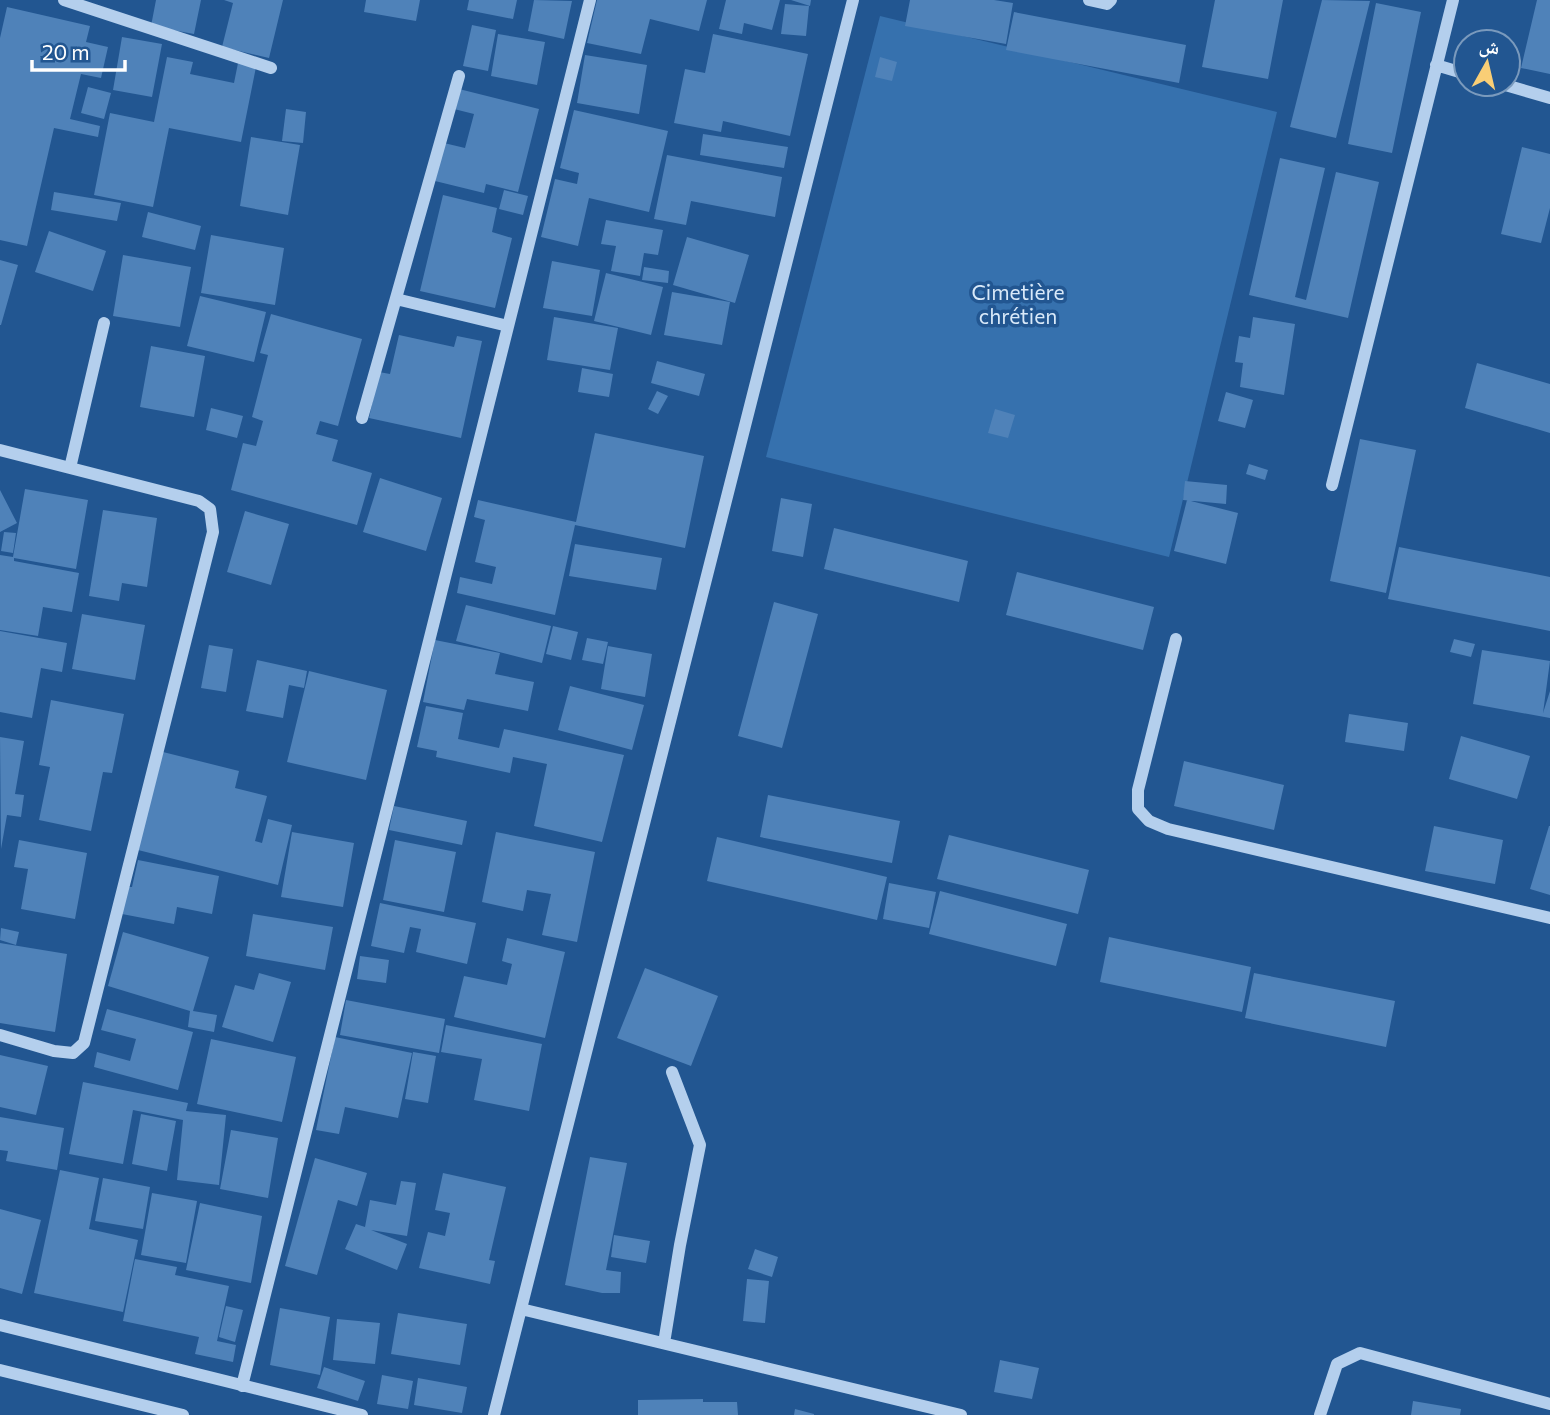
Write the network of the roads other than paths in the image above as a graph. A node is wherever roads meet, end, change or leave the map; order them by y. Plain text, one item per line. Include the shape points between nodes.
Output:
1 (64, 0) edge
2 (590, 0) edge
3 (853, 0) edge
4 (1089, 0) edge
5 (1111, 0) edge
6 (1452, 0) edge
7 (1436, 65) junction
8 (271, 68) dead end
9 (1452, 70) edge
10 (458, 76) dead end
11 (1522, 90) edge
12 (1550, 98) edge
13 (396, 299) junction
14 (104, 323) dead end
15 (508, 326) junction
16 (362, 418) dead end
17 (0, 450) edge
18 (71, 468) junction
19 (1332, 485) dead end
20 (1176, 639) dead end
21 (1550, 918) edge
22 (0, 1035) edge
23 (672, 1072) dead end
24 (521, 1309) junction
25 (0, 1325) edge
26 (664, 1343) junction
27 (0, 1370) edge
28 (242, 1386) junction
29 (1550, 1404) edge
30 (183, 1415) edge
31 (362, 1415) edge
32 (494, 1415) edge
33 (961, 1415) edge
34 (1320, 1415) edge

1 - 8 street
2 - 15 street
3 - 24 street
4 - 5 street via 1107,4
6 - 7 street
7 - 9 street
7 - 19 street
10 - 13 street
11 - 12 street
13 - 15 street
13 - 16 street
14 - 18 street
15 - 28 street
17 - 18 street
18 - 22 street via 199,501 210,509 213,532 84,1043 73,1053
20 - 21 street via 1138,790 1138,809 1149,821
23 - 26 street via 700,1145
24 - 26 street
24 - 32 street
25 - 28 street
26 - 33 street
27 - 30 street
28 - 31 street
29 - 34 street via 1360,1353 1337,1364

